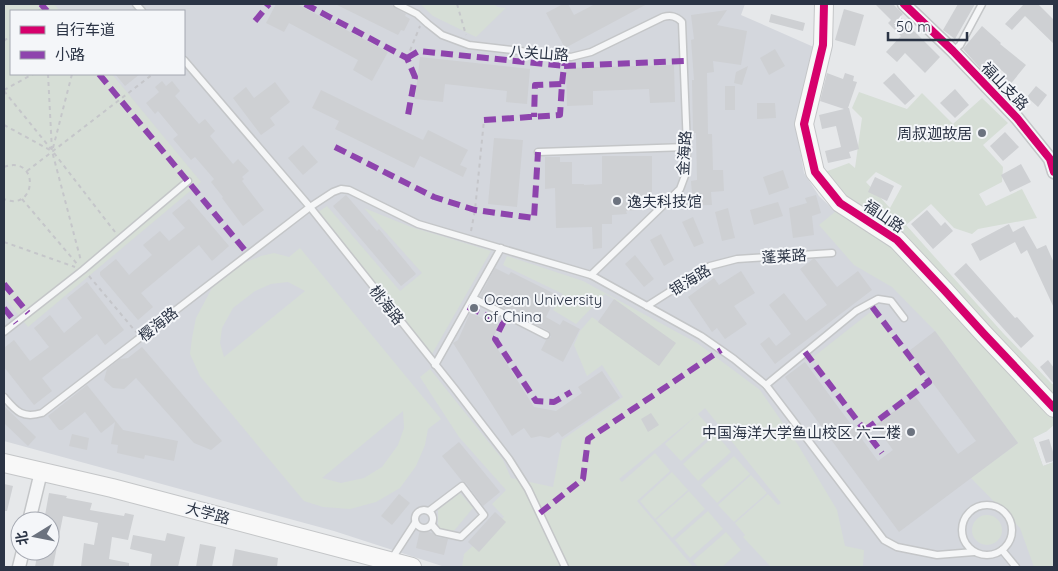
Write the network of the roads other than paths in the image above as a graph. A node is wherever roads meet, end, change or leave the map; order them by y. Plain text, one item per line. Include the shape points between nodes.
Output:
1 (397, 4) edge
2 (824, 4) edge
3 (904, 4) edge
4 (982, 4) edge
5 (682, 22) joint
6 (953, 52) junction
7 (185, 61) edge
8 (687, 147) junction
9 (538, 152) dead end
10 (1054, 172) edge
11 (188, 181) dead end
12 (310, 207) junction
13 (501, 248) junction
14 (832, 253) dead end
15 (737, 259) joint
16 (591, 275) junction
17 (473, 298) junction
18 (647, 306) junction
19 (904, 318) dead end
20 (4, 332) edge
21 (546, 335) dead end
22 (435, 365) junction
23 (766, 385) junction
24 (4, 397) edge
25 (1054, 408) edge
26 (4, 463) edge
27 (41, 472) junction
28 (31, 511) edge
29 (429, 511) junction
30 (415, 523) junction
31 (432, 525) junction
32 (1002, 550) junction
33 (974, 552) junction
34 (393, 564) edge
35 (412, 567) edge
36 (565, 567) edge
37 (1016, 567) edge

1 - 5 lane, 八关山路 via 417,14 442,35 469,46 570,58 591,52 663,17 677,17
2 - 25 street, 福山路 via 823,45 804,124 815,172 840,203 897,240
3 - 6 street, 福山支路
4 - 6 lane
5 - 8 lane, 金海路
6 - 10 street, 福山支路 via 1017,118 1050,159
7 - 12 lane, 桃海路
8 - 9 lane
8 - 16 lane, 金海路 via 686,173 680,189
11 - 20 lane
12 - 13 lane via 333,192 349,190 418,224
12 - 22 lane, 桃海路
12 - 24 lane, 樱海路 via 42,413 24,414
13 - 16 lane
13 - 17 lane
14 - 15 lane, 蓬莱路
15 - 18 lane, 银海路 via 710,266
16 - 18 lane
17 - 21 lane
17 - 22 lane
18 - 23 lane via 701,336
19 - 23 lane via 891,301 878,299 856,311
22 - 36 lane, 桃海路 via 509,459 528,489
23 - 33 lane via 884,540 897,547 937,555
26 - 27 street, 大学路
27 - 28 street
27 - 34 street, 大学路
29 - 30 lane via 418,512
29 - 31 lane via 433,515
29 - 31 lane via 462,486 484,515 461,537 438,532
30 - 31 lane via 423,528
30 - 34 lane
32 - 33 lane via 988,555
32 - 33 lane via 1008,544 1012,528 1004,512 989,505 973,509 963,522 963,539
32 - 37 lane
34 - 35 street, 大学路

